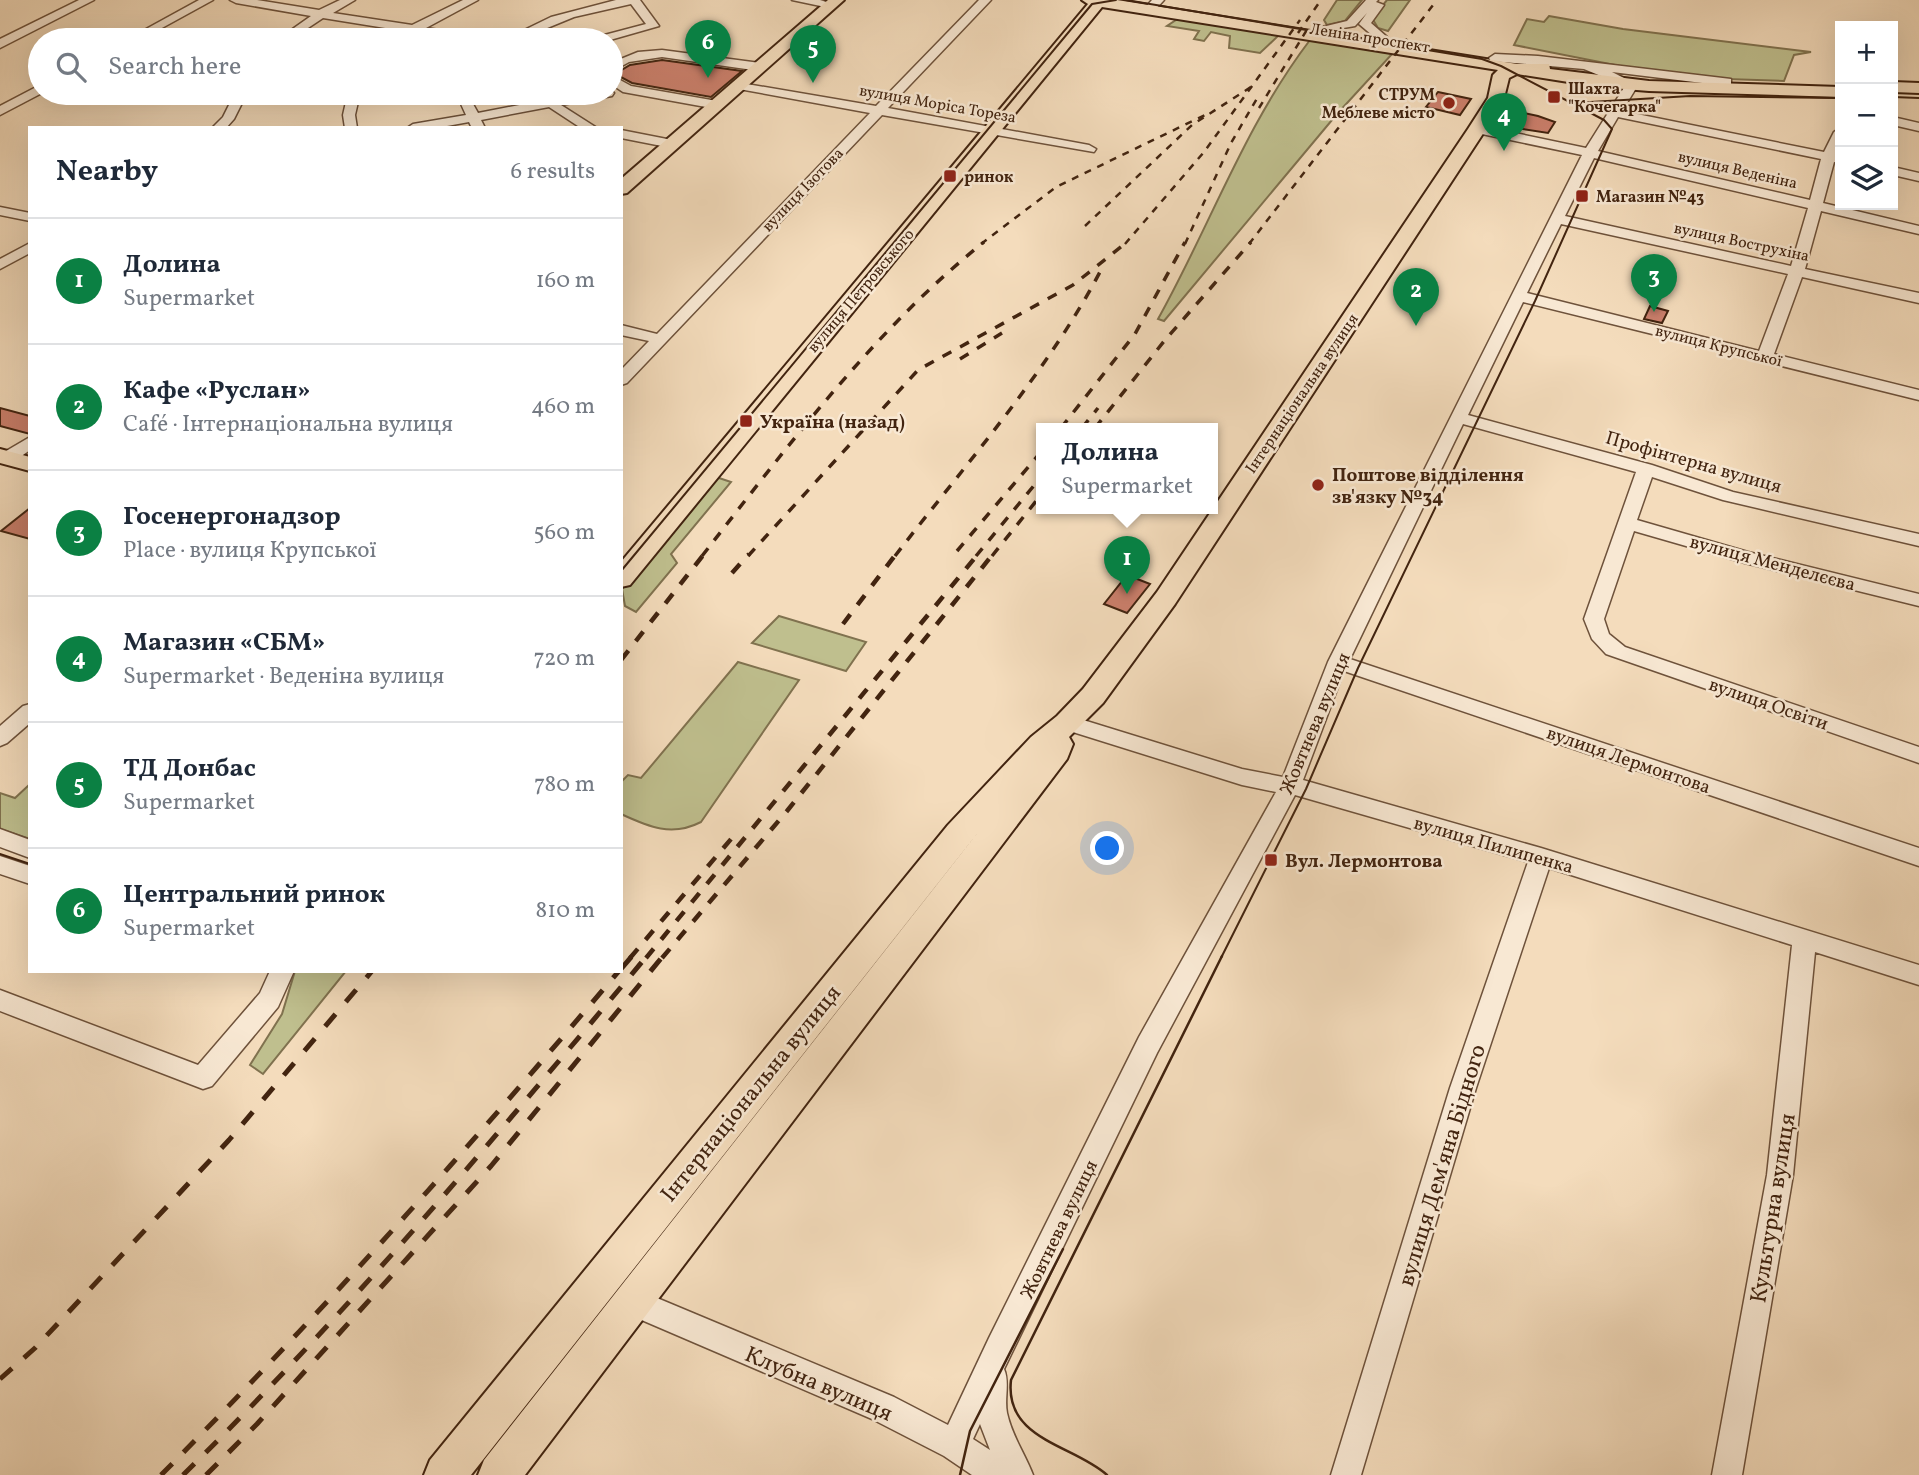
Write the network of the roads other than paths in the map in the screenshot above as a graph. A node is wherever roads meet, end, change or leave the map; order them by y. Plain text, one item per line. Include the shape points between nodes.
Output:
1 (88, 0) edge
2 (207, 0) edge
3 (236, 0) edge
4 (349, 0) edge
5 (472, 0) edge
6 (634, 0) edge
7 (798, 0) edge
8 (985, 0) edge
9 (1094, 0) edge
10 (1372, 0) edge
11 (1382, 0) edge
12 (259, 2) edge
13 (1159, 2) edge
14 (833, 3) edge
15 (321, 14) junction
16 (32, 28) edge
17 (154, 28) edge
18 (301, 28) edge
19 (406, 28) edge
20 (414, 28) edge
21 (533, 28) edge
22 (1320, 29) junction
23 (28, 30) edge
24 (623, 34) edge
25 (1383, 39) junction
26 (0, 44) edge
27 (1495, 58) junction
28 (623, 61) edge
29 (760, 67) junction
30 (1543, 67) junction
31 (1589, 67) junction
32 (1606, 79) junction
33 (1508, 80) junction
34 (1727, 82) junction
35 (739, 85) junction
36 (623, 86) edge
37 (1835, 86) edge
38 (1898, 87) edge
39 (1919, 88) edge
40 (628, 89) junction
41 (623, 90) edge
42 (1835, 92) edge
43 (1898, 93) edge
44 (1919, 94) edge
45 (28, 96) edge
46 (1622, 101) junction
47 (717, 104) junction
48 (235, 105) edge
49 (351, 105) edge
50 (468, 105) edge
51 (528, 105) edge
52 (556, 105) edge
53 (0, 111) edge
54 (878, 111) junction
55 (476, 122) edge
56 (1898, 122) edge
57 (226, 125) edge
58 (351, 126) edge
59 (434, 126) edge
60 (587, 126) edge
61 (1919, 127) edge
62 (986, 129) junction
63 (1477, 130) junction
64 (623, 134) edge
65 (672, 144) junction
66 (1089, 149) dead end
67 (1590, 153) junction
68 (1834, 158) edge
69 (1898, 172) edge
70 (1919, 177) edge
71 (623, 186) edge
72 (1817, 206) junction
73 (0, 211) edge
74 (28, 218) edge
75 (1558, 219) junction
76 (1919, 230) edge
77 (28, 248) edge
78 (0, 265) edge
79 (1797, 271) junction
80 (1519, 296) junction
81 (1919, 298) edge
82 (623, 330) edge
83 (660, 339) junction
84 (1765, 356) junction
85 (623, 378) edge
86 (1919, 395) edge
87 (1459, 418) junction
88 (28, 444) edge
89 (12, 459) edge
90 (1646, 469) junction
91 (1627, 523) junction
92 (1919, 540) edge
93 (623, 554) edge
94 (623, 577) edge
95 (1919, 600) edge
96 (1338, 662) junction
97 (28, 714) edge
98 (1067, 723) junction
99 (0, 738) edge
100 (1919, 755) edge
101 (1290, 785) junction
102 (0, 838) edge
103 (28, 848) edge
104 (1919, 856) edge
105 (1541, 857) junction
106 (0, 865) edge
107 (28, 874) edge
108 (1805, 939) junction
109 (281, 973) edge
110 (1919, 975) edge
111 (0, 1000) edge
112 (633, 1302) junction
113 (999, 1348) junction
114 (955, 1445) junction
115 (444, 1475) edge
116 (499, 1475) edge
117 (999, 1475) edge
118 (1018, 1475) edge
119 (1346, 1475) edge
120 (1727, 1475) edge

1 - 16 street
2 - 17 street
3 - 12 street
4 - 15 street
5 - 20 street
6 - 21 street via 570,14
6 - 24 street via 653,26
7 - 14 street
8 - 54 street, вулиця Ізотова
9 - 13 main road, Леніна проспект
9 - 62 main road, вулиця Петровського
10 - 22 street via 1351,24
11 - 25 street via 1365,24
12 - 15 street
13 - 22 main road, Леніна проспект
13 - 33 main road, Леніна проспект via 1452,57 1491,77
14 - 29 main road
15 - 18 street
15 - 19 street
22 - 25 main road, Леніна проспект
23 - 26 street
25 - 27 main road, Леніна проспект
27 - 30 main road, Леніна проспект
27 - 31 street
27 - 33 main road
28 - 29 street via 655,54
29 - 35 main road
30 - 32 main road
30 - 33 main road
31 - 32 street
31 - 34 street
32 - 33 main road
32 - 34 main road
32 - 46 main road
32 - 46 street
33 - 63 main road, Інтернаціональна вулиця
34 - 37 main road
35 - 47 main road
35 - 54 street, вулиця Моріса Тореза
36 - 40 street
38 - 39 main road
40 - 41 street
40 - 47 street
42 - 46 main road via 1674,87
43 - 44 main road
45 - 53 street
46 - 67 street, Жовтнева вулиця
46 - 68 street
47 - 65 main road
48 - 57 street
49 - 58 street
50 - 55 street
51 - 55 street
52 - 60 street
54 - 62 street, вулиця Моріса Тореза
54 - 83 street, вулиця Ізотова
55 - 59 street
56 - 61 street
62 - 66 street, вулиця Моріса Тореза
62 - 93 main road, вулиця Петровського
62 - 94 main road, вулиця Петровського
63 - 67 street, вулиця Веденіна
63 - 98 main road, Інтернаціональна вулиця via 1166,598 1093,696
64 - 65 street
65 - 71 main road
67 - 72 street, вулиця Веденіна
67 - 75 street, Жовтнева вулиця
68 - 72 street
69 - 70 street
72 - 76 street, вулиця Веденіна
72 - 79 street
73 - 74 street
75 - 79 street, вулиця Вострухіна
75 - 80 street, Жовтнева вулиця
77 - 78 street
79 - 81 street, вулиця Вострухіна
79 - 84 street
80 - 84 street, вулиця Крупської
80 - 87 street, Жовтнева вулиця
82 - 83 street
83 - 85 street, вулиця Ізотова
84 - 86 street, вулиця Крупської
87 - 90 street, Профінтерна вулиця
87 - 96 street, Жовтнева вулиця
88 - 89 street
90 - 91 street
90 - 92 street, Профінтерна вулиця via 1729,496
91 - 95 street, вулиця Менделєєва
91 - 100 street, вулиця Освіти via 1594,619 1604,642 1618,652
96 - 101 street, Жовтнева вулиця
96 - 104 street, вулиця Лермонтова
97 - 99 street
98 - 101 street, вулиця Пилипенка via 1242,777
98 - 112 main road, Інтернаціональна вулиця via 1056,752
98 - 115 main road, Інтернаціональна вулиця via 1041,744 958,833
101 - 105 street, вулиця Пилипенка
101 - 113 street, Жовтнева вулиця via 1148,1045
102 - 103 street
105 - 108 street, вулиця Пилипенка
105 - 119 street, вулиця Дем'яна Бідного via 1463,1088
106 - 107 street
108 - 110 street, вулиця Пилипенка
108 - 120 street, Культурна вулиця via 1780,1175
109 - 111 street via 269,1000 203,1078
112 - 114 street, Клубна вулиця via 883,1408
112 - 116 main road, Інтернаціональна вулиця
113 - 114 street, Жовтнева вулиця
113 - 118 street, Жовтнева вулиця via 989,1393 992,1415
114 - 117 street, Клубна вулиця

